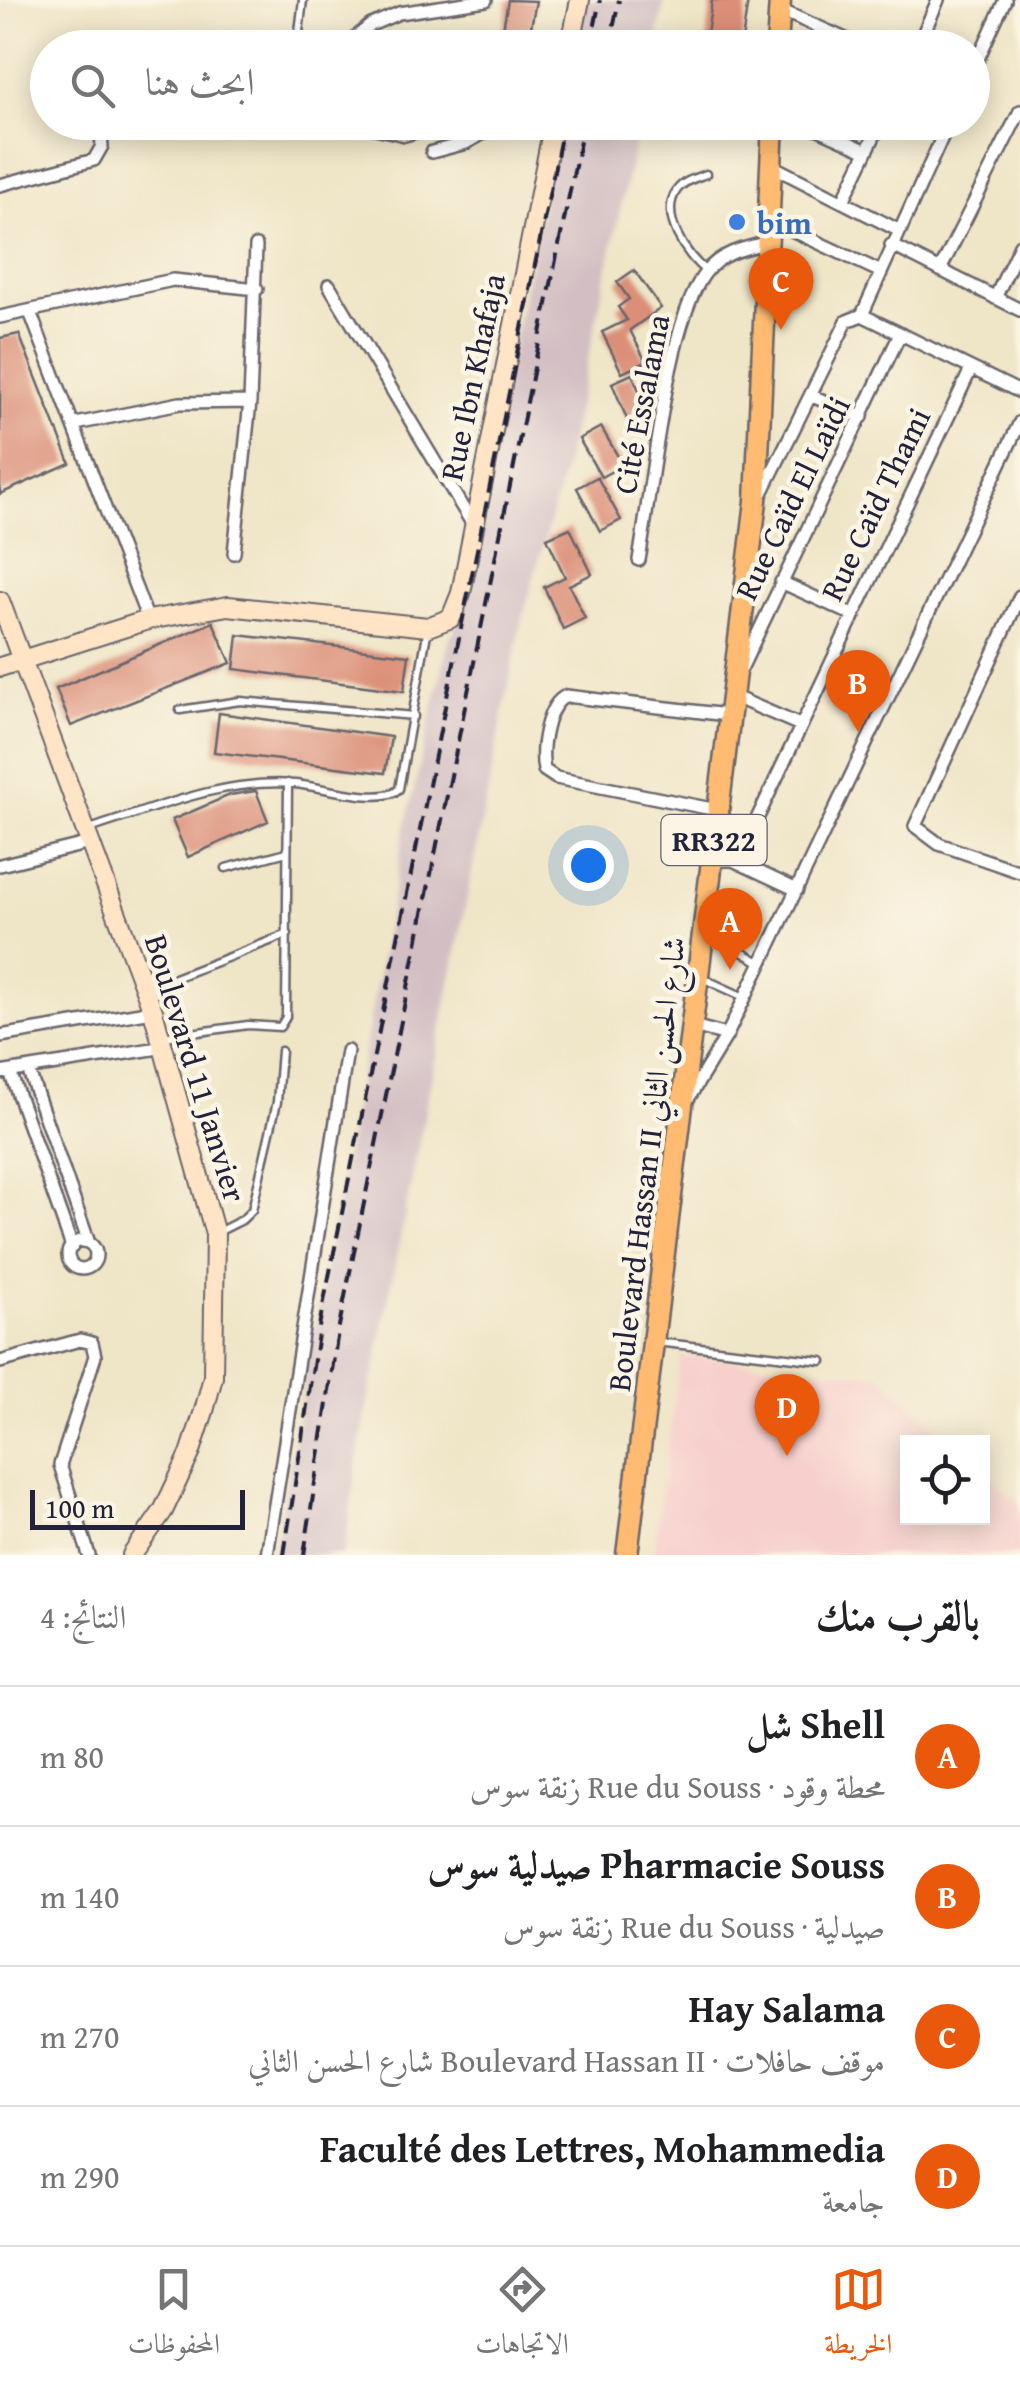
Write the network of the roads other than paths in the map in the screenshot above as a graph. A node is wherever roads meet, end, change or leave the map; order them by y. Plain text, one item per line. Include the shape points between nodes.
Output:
1 (304, 0) edge
2 (486, 0) edge
3 (938, 0) edge
4 (1005, 0) edge
5 (576, 3) edge
6 (780, 5) edge
7 (300, 30) edge
8 (367, 30) edge
9 (572, 30) edge
10 (779, 30) edge
11 (830, 30) edge
12 (925, 30) edge
13 (990, 33) edge
14 (1020, 111) edge
15 (102, 140) edge
16 (473, 140) edge
17 (550, 140) edge
18 (772, 140) edge
19 (843, 140) edge
20 (872, 140) edge
21 (940, 140) edge
22 (867, 151) junction
23 (432, 152) dead end
24 (770, 165) junction
25 (706, 174) dead end
26 (0, 185) edge
27 (843, 200) junction
28 (768, 219) junction
29 (898, 230) junction
30 (766, 243) junction
31 (891, 245) junction
32 (1020, 245) edge
33 (256, 246) dead end
34 (706, 270) junction
35 (940, 270) junction
36 (880, 271) junction
37 (329, 285) dead end
38 (257, 289) junction
39 (995, 298) junction
40 (1020, 310) edge
41 (30, 312) junction
42 (862, 315) junction
43 (0, 318) edge
44 (900, 334) junction
45 (972, 369) junction
46 (1020, 392) edge
47 (812, 396) junction
48 (250, 402) junction
49 (862, 417) junction
50 (1020, 422) edge
51 (76, 424) junction
52 (756, 501) junction
53 (472, 526) junction
54 (234, 553) dead end
55 (639, 560) dead end
56 (781, 582) junction
57 (1020, 596) edge
58 (0, 601) edge
59 (853, 614) junction
60 (148, 620) junction
61 (428, 627) junction
62 (22, 660) junction
63 (0, 668) edge
64 (730, 698) junction
65 (180, 710) dead end
66 (414, 716) junction
67 (800, 726) junction
68 (288, 784) junction
69 (717, 810) junction
70 (88, 837) junction
71 (287, 852) junction
72 (722, 860) junction
73 (0, 865) edge
74 (226, 868) dead end
75 (1020, 872) edge
76 (797, 890) junction
77 (704, 931) junction
78 (288, 934) junction
79 (761, 962) junction
80 (699, 977) junction
81 (145, 990) junction
82 (744, 997) junction
83 (153, 1011) junction
84 (693, 1026) junction
85 (727, 1035) junction
86 (0, 1036) edge
87 (163, 1042) junction
88 (281, 1051) dead end
89 (346, 1051) dead end
90 (28, 1070) junction
91 (5, 1073) edge
92 (684, 1105) junction
93 (67, 1181) junction
94 (50, 1187) junction
95 (215, 1234) junction
96 (88, 1243) junction
97 (72, 1247) junction
98 (656, 1342) junction
99 (0, 1362) edge
100 (822, 1362) dead end
101 (134, 1554) edge
102 (89, 1555) edge
103 (267, 1555) edge
104 (627, 1555) edge

1 - 7 lane
2 - 8 street via 399,13
3 - 12 street
4 - 13 street
5 - 9 street
6 - 10 main road
6 - 11 street
14 - 35 street
15 - 26 street via 94,160
16 - 23 street
17 - 53 street, Rue Ibn Khafaja
18 - 24 main road, Boulevard Hassan II شارع الحسن الثاني / RR322
19 - 22 street
20 - 22 street
21 - 29 street
22 - 27 street
24 - 27 street
24 - 28 main road, Boulevard Hassan II شارع الحسن الثاني / RR322
25 - 34 lane via 682,184 672,210 684,250
27 - 29 street
28 - 30 main road, Boulevard Hassan II شارع الحسن الثاني / RR322
28 - 36 street
29 - 31 street
30 - 34 street via 720,258
30 - 52 main road, Boulevard Hassan II شارع الحسن الثاني / RR322
31 - 35 street
31 - 36 street
32 - 39 street
33 - 38 street
34 - 55 street, Cité Essalama via 684,314
35 - 39 street
36 - 42 street
37 - 53 street
38 - 41 street via 173,280
38 - 48 street
39 - 40 street
41 - 43 street
41 - 51 street
42 - 44 street
42 - 47 street via 847,321
44 - 45 street
44 - 49 street, Rue Caïd El Laïdi
45 - 46 street
45 - 59 street, Rue Caïd Thami
47 - 49 street
47 - 52 street
48 - 51 street via 180,403
48 - 54 street
49 - 56 street, Rue Caïd El Laïdi
50 - 76 street
51 - 60 street
52 - 64 main road, Boulevard Hassan II شارع الحسن الثاني / RR322
53 - 61 street, Rue Ibn Khafaja via 457,610 444,624
56 - 59 street
56 - 64 street, Rue Caïd El Laïdi
57 - 75 street via 915,826 939,844
58 - 62 street, Boulevard 11 Janvier
59 - 67 street, Rue Caïd Thami
60 - 61 street via 228,606
60 - 62 street
61 - 66 lane
62 - 63 street
62 - 70 street, Boulevard 11 Janvier
64 - 67 street
64 - 69 main road, Boulevard Hassan II شارع الحسن الثاني / RR322
64 - 69 street via 566,696 551,714 543,756 544,770 556,778
65 - 66 lane via 240,701
66 - 68 lane via 393,794 382,798
67 - 72 street, Rue Caïd Thami via 746,842
68 - 70 lane via 220,788
68 - 71 lane
69 - 72 main road, Boulevard Hassan II شارع الحسن الثاني / RR322
70 - 73 street
70 - 81 street, Boulevard 11 Janvier
71 - 74 lane
71 - 78 lane
72 - 76 street
72 - 77 main road, Boulevard Hassan II شارع الحسن الثاني / RR322
76 - 79 street
77 - 79 lane
77 - 80 main road, Boulevard Hassan II شارع الحسن الثاني / RR322
78 - 81 lane
78 - 87 lane via 286,1017 280,1027 248,1025
79 - 82 street
80 - 82 lane
80 - 84 main road, Boulevard Hassan II شارع الحسن الثاني / RR322
81 - 83 street, Boulevard 11 Janvier
82 - 85 street
83 - 86 street
83 - 87 street, Boulevard 11 Janvier
84 - 85 street
84 - 92 main road, Boulevard Hassan II شارع الحسن الثاني / RR322
85 - 92 street
87 - 90 street
87 - 95 street, Boulevard 11 Janvier
88 - 95 lane via 275,1117 252,1210
89 - 103 street
90 - 91 street
90 - 93 street
91 - 94 street
92 - 98 main road, Boulevard Hassan II شارع الحسن الثاني / RR322
93 - 94 street
93 - 96 street
94 - 97 street
95 - 101 street, Boulevard 11 Janvier via 213,1377 190,1454
96 - 97 street
96 - 97 street via 96,1259 86,1268 70,1261
98 - 100 lane
98 - 104 main road, Boulevard Hassan II شارع الحسن الثاني / RR322
99 - 102 street via 92,1342 95,1356 60,1465

